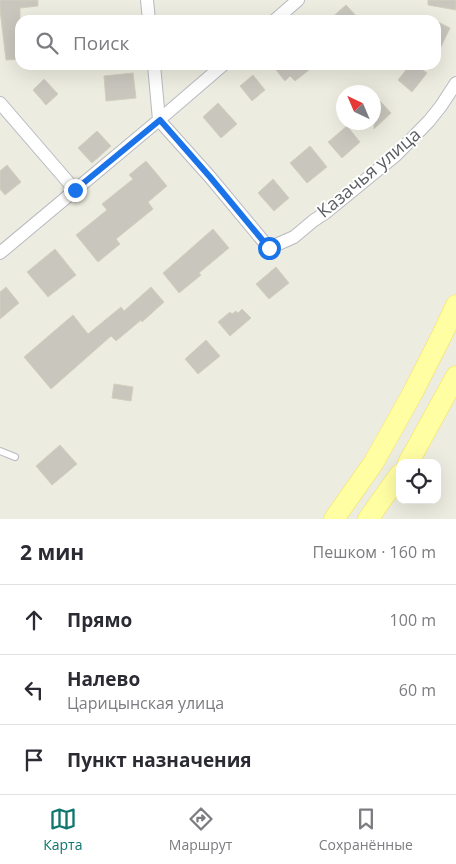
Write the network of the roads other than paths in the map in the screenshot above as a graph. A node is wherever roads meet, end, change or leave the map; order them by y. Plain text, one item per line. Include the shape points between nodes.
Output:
1 (147, 0) edge
2 (298, 0) edge
3 (148, 15) edge
4 (281, 15) edge
5 (155, 70) edge
6 (217, 70) edge
7 (456, 84) edge
8 (0, 103) edge
9 (160, 120) junction
10 (75, 190) junction
11 (0, 253) edge
12 (456, 305) edge
13 (456, 376) edge
14 (0, 451) edge
15 (15, 457) dead end
16 (410, 459) edge
17 (396, 480) edge
18 (334, 519) edge
19 (368, 519) edge

1 - 3 street
2 - 4 street
5 - 9 street
6 - 9 street
7 - 9 street, Казачья улица via 429,121 396,155 294,237 269,248
8 - 10 street
9 - 10 street
10 - 11 street
12 - 18 main road via 374,462
13 - 16 main road
14 - 15 lane
17 - 19 main road

